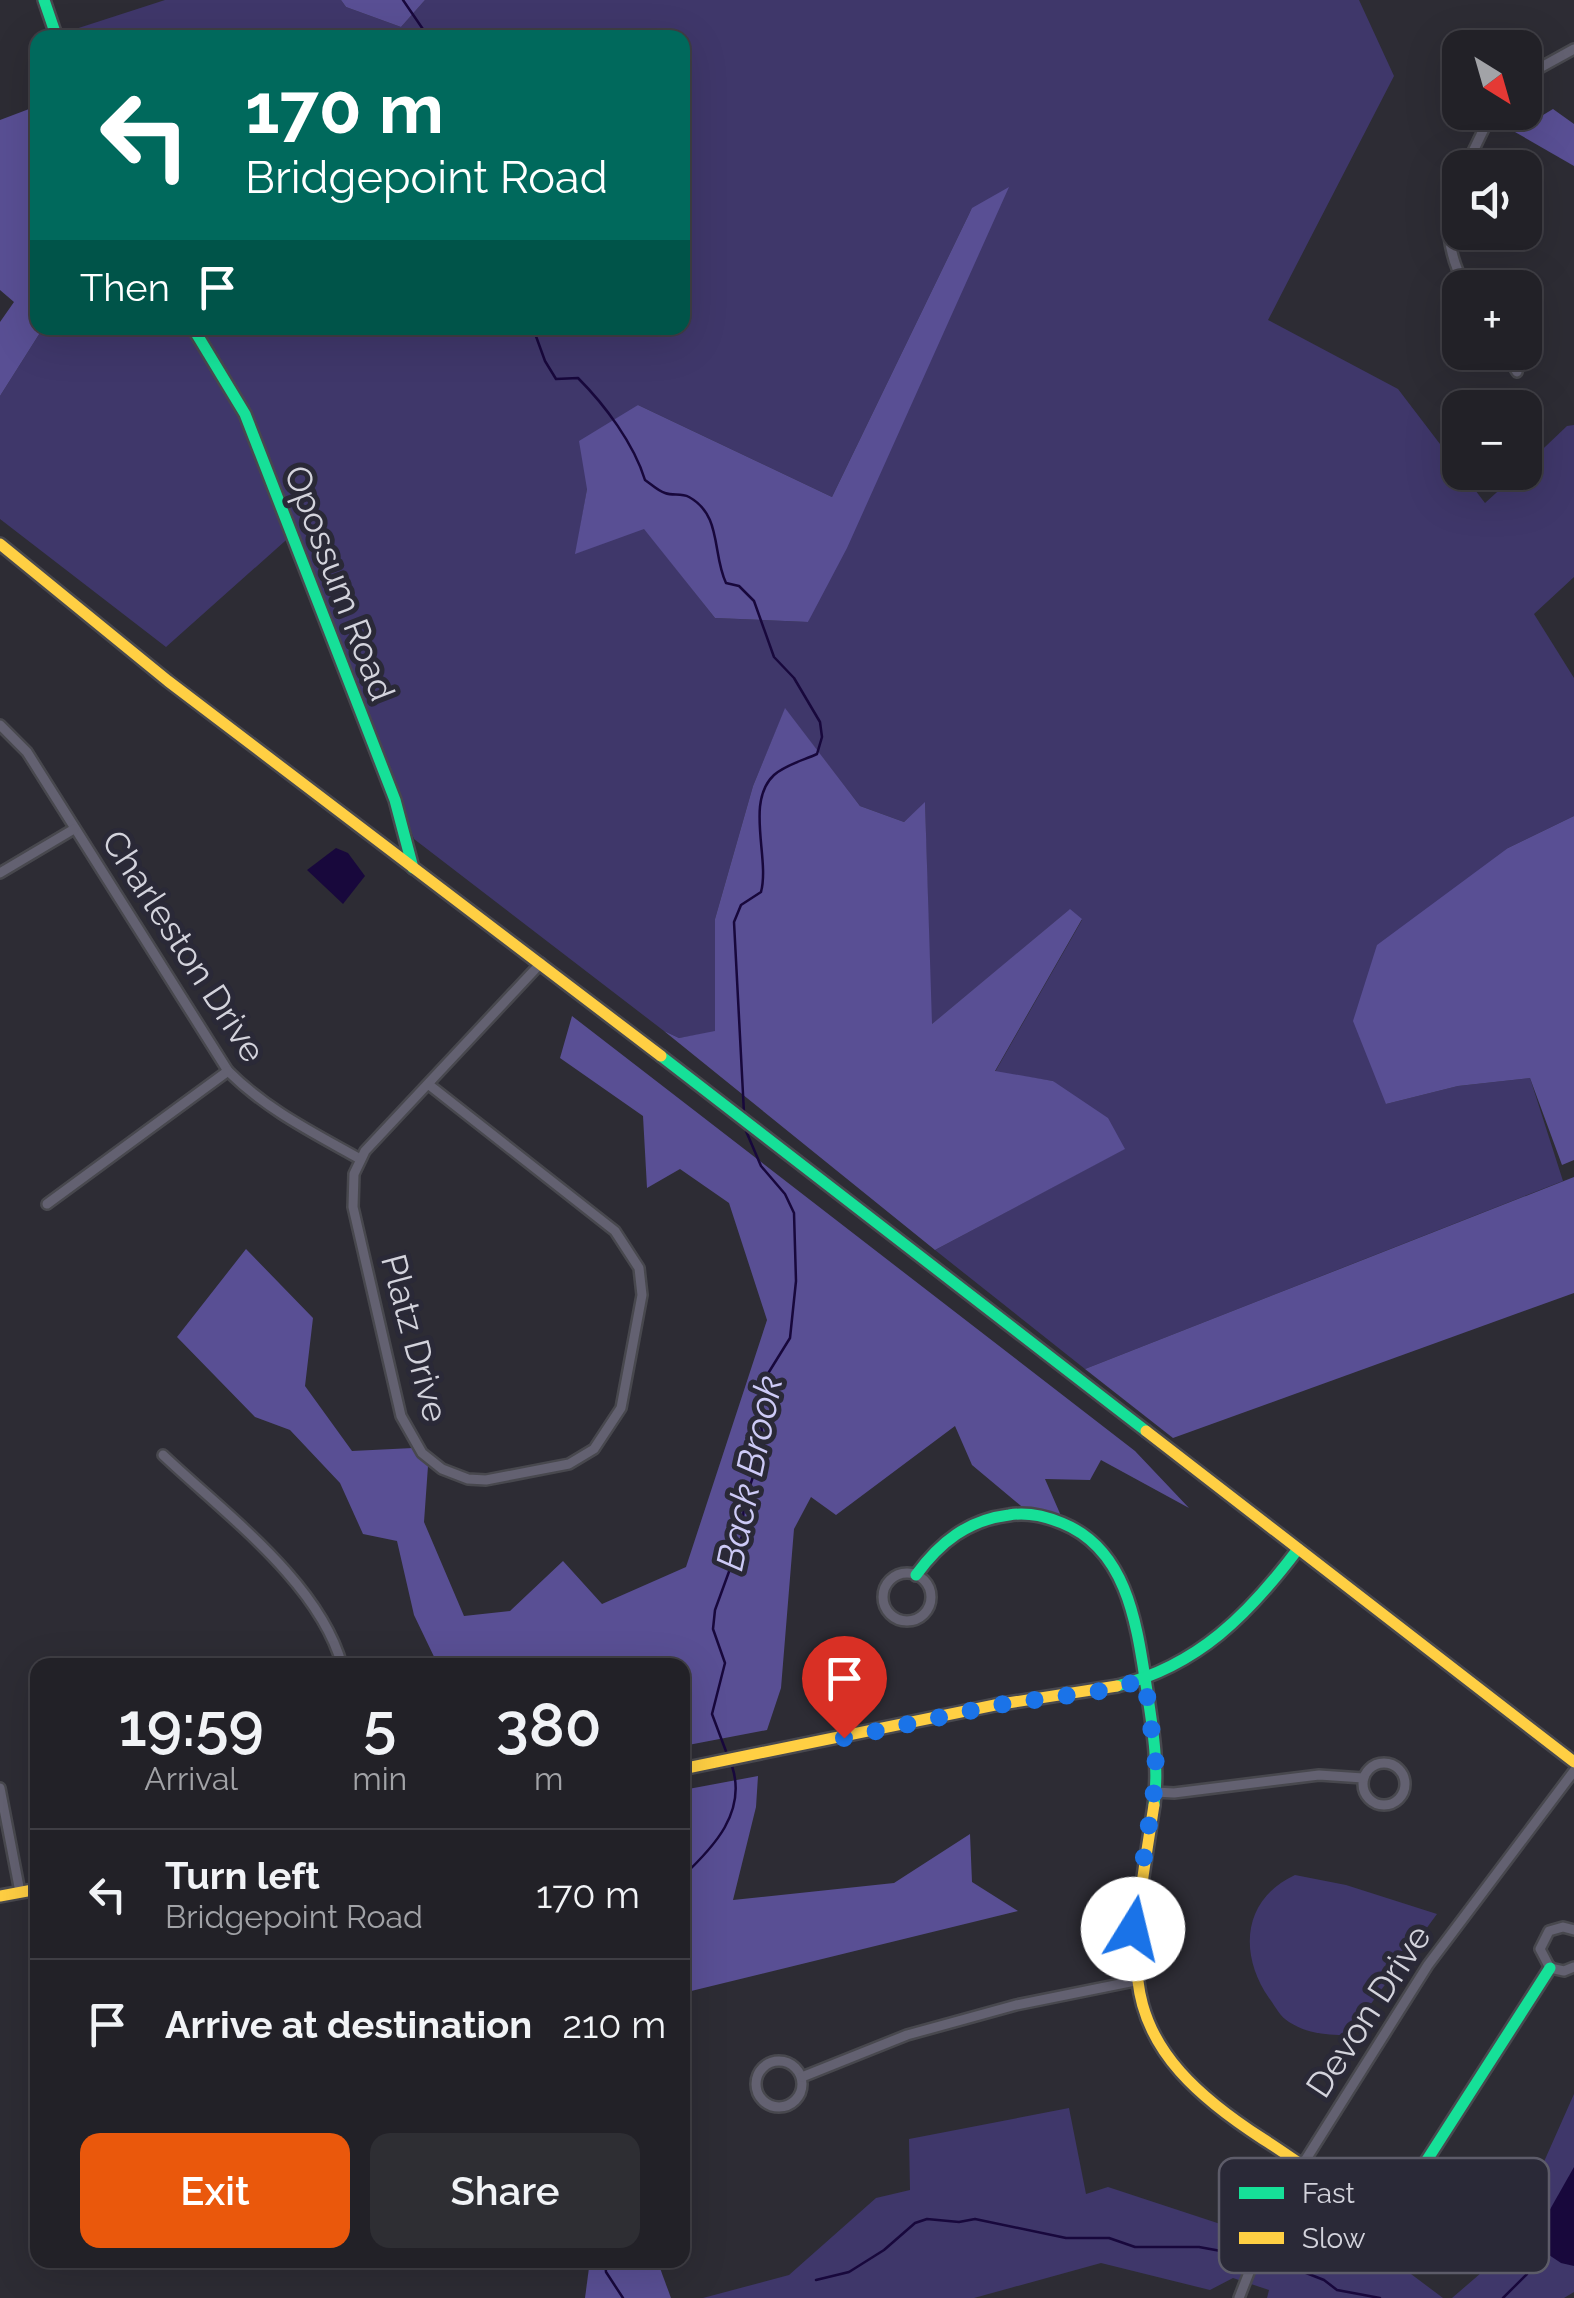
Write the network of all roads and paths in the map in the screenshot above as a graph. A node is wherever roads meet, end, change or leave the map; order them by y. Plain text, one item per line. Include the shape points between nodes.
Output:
1 (44, 0) edge
2 (55, 30) edge
3 (1574, 49) edge
4 (1542, 67) edge
5 (196, 335) edge
6 (0, 544) edge
7 (0, 725) edge
8 (74, 829) junction
9 (414, 868) junction
10 (0, 873) edge
11 (541, 963) junction
12 (228, 1071) junction
13 (428, 1084) junction
14 (360, 1159) junction
15 (47, 1204) dead end
16 (164, 1455) dead end
17 (1298, 1549) junction
18 (916, 1575) junction
19 (339, 1658) edge
20 (1145, 1680) junction
21 (1574, 1762) edge
22 (690, 1768) edge
23 (1574, 1771) edge
24 (1363, 1778) junction
25 (0, 1788) edge
26 (1155, 1792) junction
27 (30, 1890) edge
28 (20, 1892) junction
29 (0, 1896) edge
30 (1574, 1930) edge
31 (1574, 1967) edge
32 (1550, 1968) junction
33 (1134, 1981) junction
34 (802, 2077) junction
35 (1295, 2158) edge
36 (1308, 2158) edge
37 (1428, 2158) edge
38 (1250, 2273) edge
39 (1240, 2298) edge

1 - 2 main road
3 - 4 street
5 - 9 main road, Opossum Road via 245,414 395,800
6 - 9 main road
7 - 8 street, Charleston Drive via 27,752
8 - 10 street
8 - 12 street, Charleston Drive
9 - 11 main road
11 - 13 street
11 - 17 main road
12 - 14 street, Charleston Drive via 287,1120
12 - 15 street
13 - 14 street
13 - 14 street, Platz Drive via 615,1231 639,1268 642,1295 621,1408 594,1449 569,1464 486,1480 442,1469 422,1453 401,1416 353,1208
16 - 19 street via 300,1588
17 - 20 main road via 1231,1629
17 - 21 main road
18 - 18 street via 900,1574 887,1584 883,1599 896,1618 911,1620 928,1606 927,1585
18 - 20 main road via 943,1542 984,1519 1034,1514 1072,1526 1105,1552 1120,1576
20 - 22 main road
20 - 26 main road via 1157,1751
23 - 36 street, Devon Drive via 1428,1966
24 - 24 street via 1364,1792 1380,1806 1404,1792 1401,1772 1390,1764 1377,1764
24 - 26 street via 1319,1775
25 - 28 street
26 - 33 main road via 1133,1929
27 - 28 main road
28 - 29 main road
30 - 32 street via 1556,1928 1544,1936 1541,1956
31 - 32 street
32 - 37 main road
33 - 34 street via 908,2035
33 - 35 main road via 1151,2031 1182,2077 1210,2104
34 - 34 street via 786,2062 772,2062 756,2078 757,2092 783,2107 801,2093
38 - 39 street, Devon Drive

